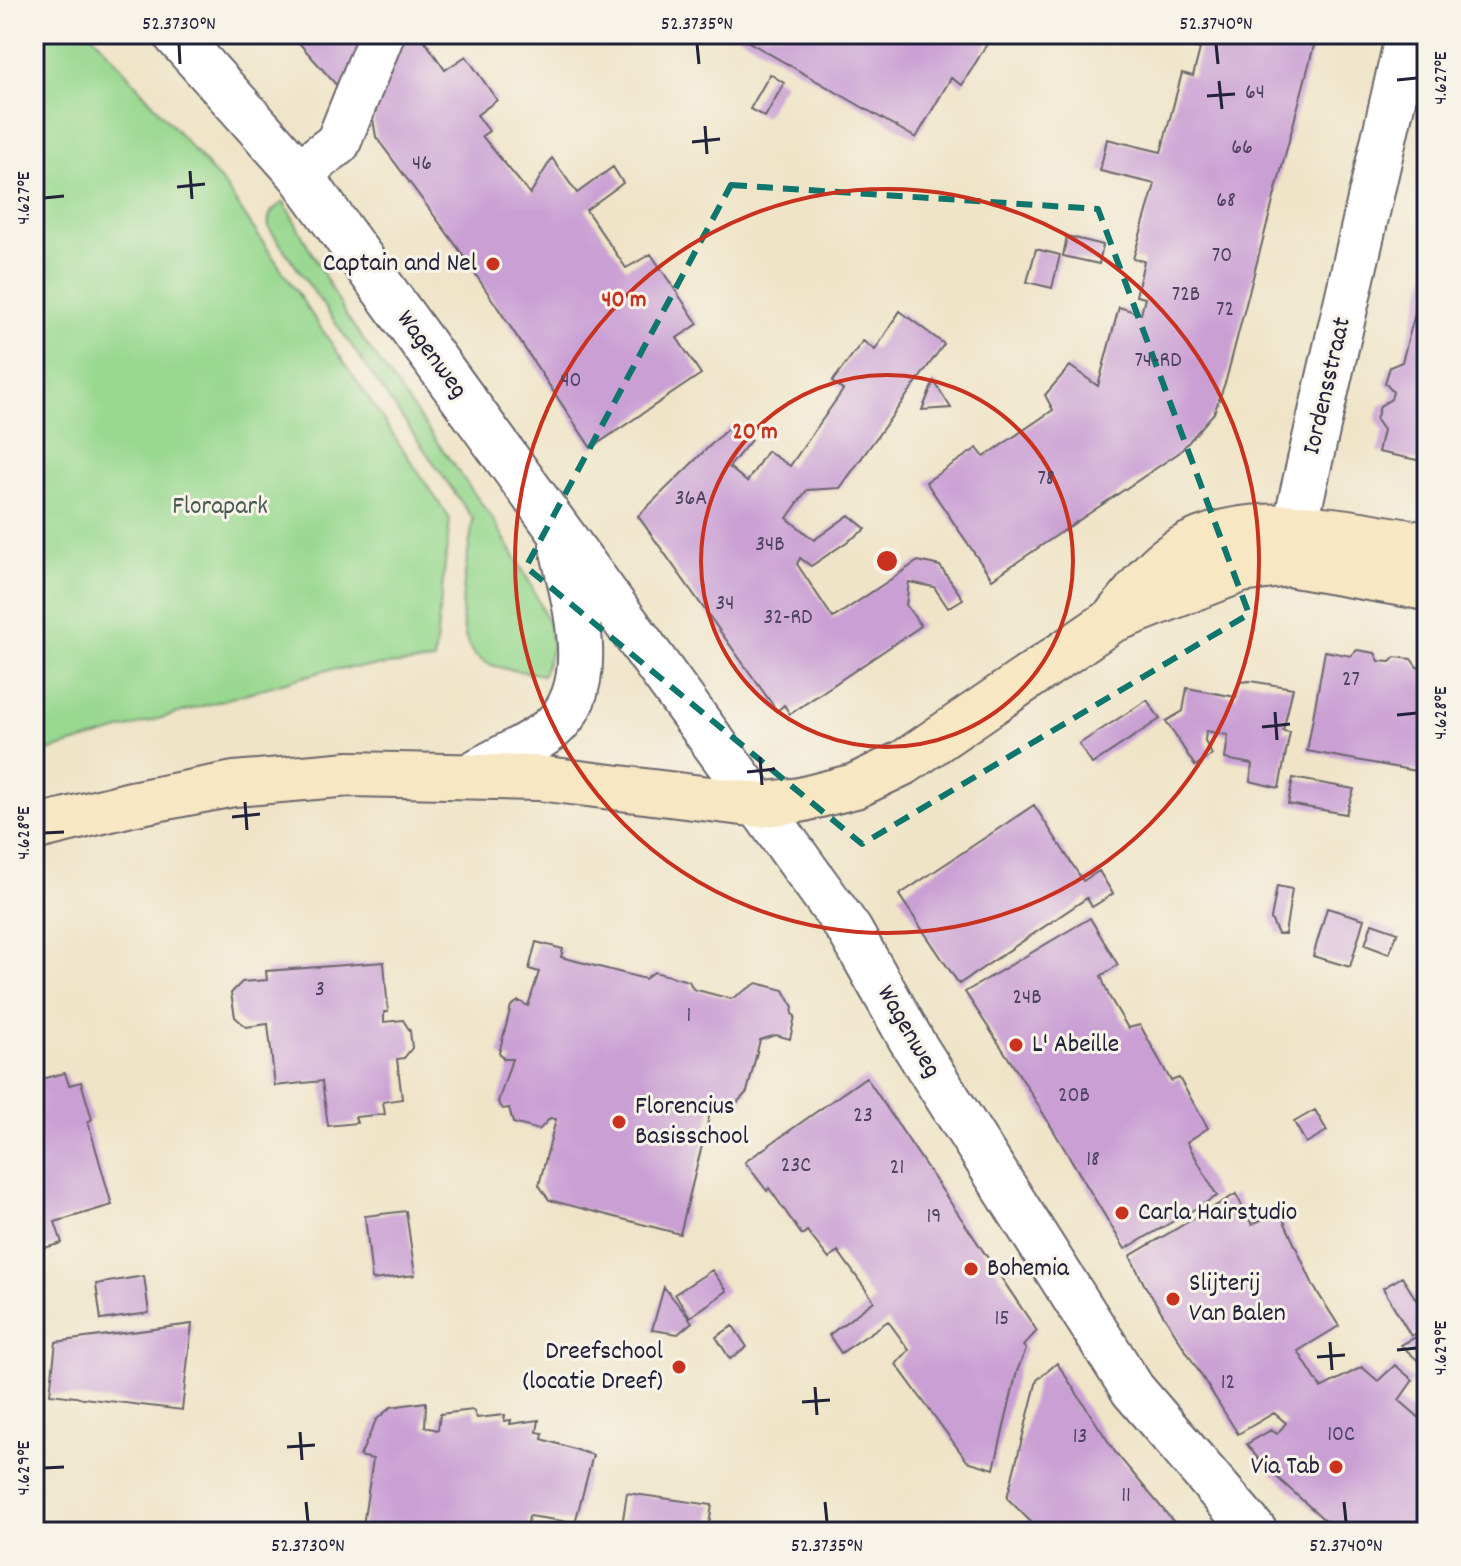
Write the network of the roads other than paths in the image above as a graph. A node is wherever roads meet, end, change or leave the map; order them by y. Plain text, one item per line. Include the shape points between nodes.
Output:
1 (175, 34) edge
2 (382, 34) edge
3 (1408, 34) edge
4 (299, 173) junction
5 (560, 532) junction
6 (1292, 545) junction
7 (1427, 545) edge
8 (1427, 588) edge
9 (471, 775) junction
10 (759, 805) junction
11 (34, 828) edge
12 (1255, 1532) edge

1 - 4 street, Wagenweg
2 - 4 street via 338,143
3 - 6 street, Iordensstraat
4 - 5 street, Wagenweg
5 - 9 street, Wagenweg via 580,630 574,693 551,729
5 - 10 street, Wagenweg
6 - 7 main road
6 - 8 main road
6 - 10 main road via 1111,621 905,762 855,786
9 - 10 main road
9 - 11 main road via 349,774 234,784
10 - 12 street, Wagenweg via 850,931 914,1045 1133,1390

